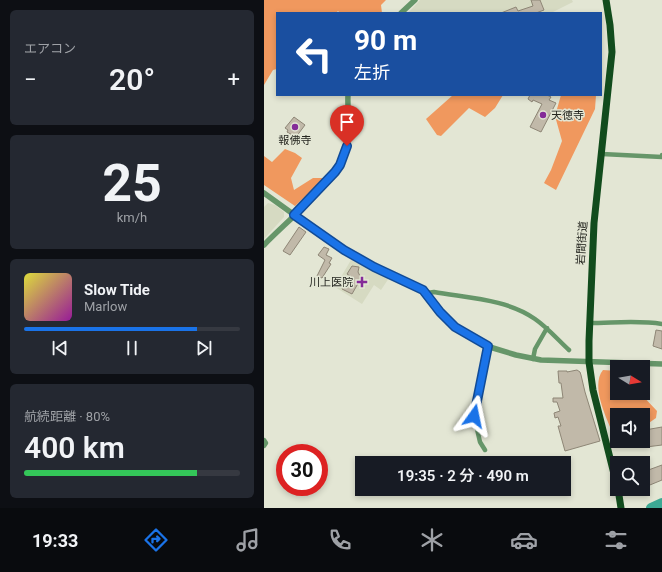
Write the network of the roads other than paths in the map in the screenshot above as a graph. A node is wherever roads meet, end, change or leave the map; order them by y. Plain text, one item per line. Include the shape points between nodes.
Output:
1 (414, 0) edge
2 (606, 0) edge
3 (402, 12) edge
4 (348, 96) edge
5 (602, 154) junction
6 (662, 155) edge
7 (264, 193) edge
8 (294, 215) junction
9 (264, 245) edge
10 (427, 294) junction
11 (589, 323) junction
12 (662, 324) edge
13 (547, 328) junction
14 (488, 346) junction
15 (569, 350) dead end
16 (533, 359) junction
17 (589, 362) junction
18 (662, 364) edge
19 (264, 440) edge
20 (264, 446) edge
21 (486, 450) dead end
22 (610, 458) edge
23 (619, 496) edge
24 (621, 508) edge

1 - 3 street
2 - 5 main road, 岩間街道 via 612,52
4 - 8 street via 349,136 340,165
5 - 6 street
5 - 11 main road, 岩間街道 via 594,229
7 - 8 street
8 - 9 street
8 - 10 street via 344,250
10 - 13 street via 434,292 508,306 529,315
10 - 14 street via 455,327
11 - 12 street
11 - 17 main road, 岩間街道
13 - 15 street
13 - 16 street via 535,349
14 - 16 street
14 - 21 street via 474,416 480,442
16 - 17 street
17 - 18 street
17 - 22 main road, 岩間街道 via 593,390
19 - 20 street
23 - 24 main road

